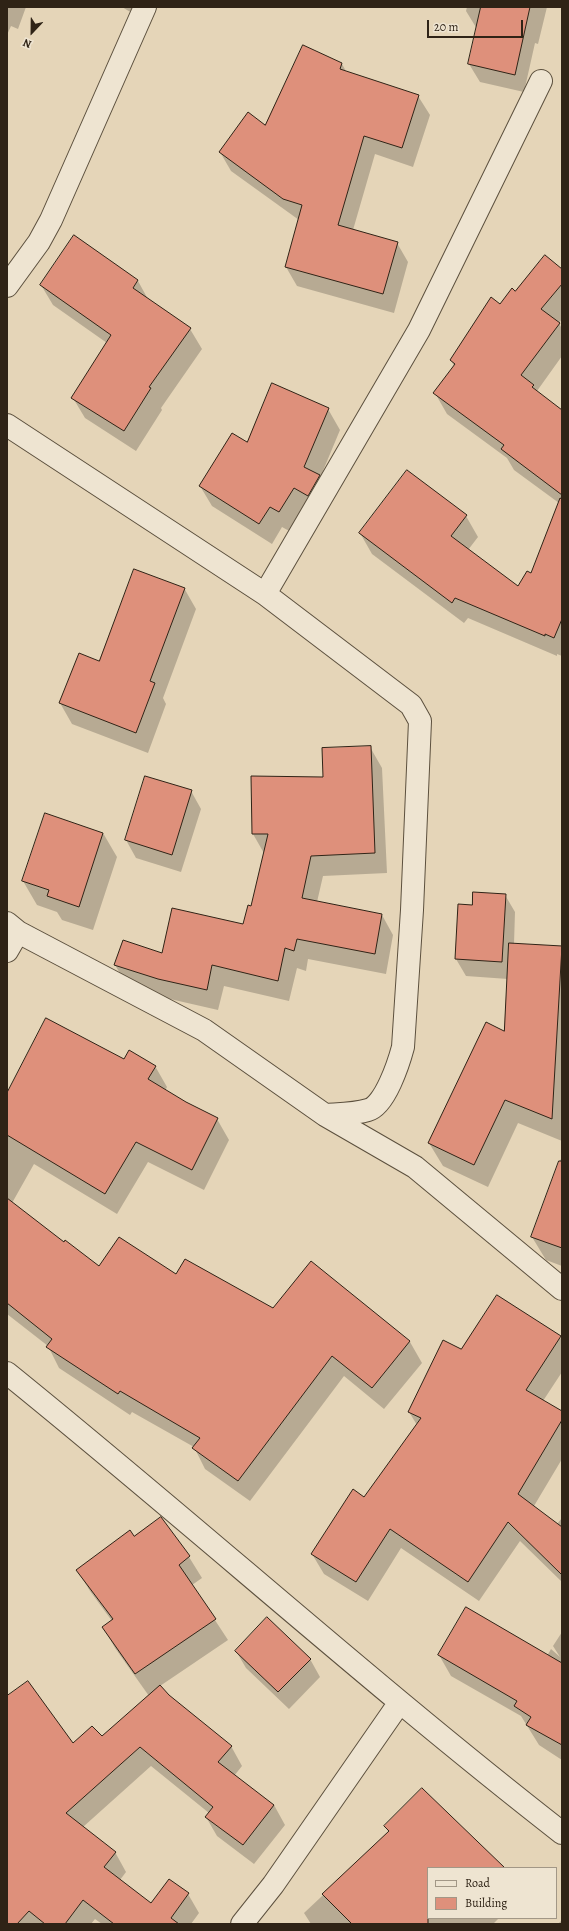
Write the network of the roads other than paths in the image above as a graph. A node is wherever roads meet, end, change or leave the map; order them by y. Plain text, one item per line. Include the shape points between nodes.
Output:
1 (145, 7) edge
2 (541, 81) dead end
3 (7, 286) edge
4 (7, 425) edge
5 (265, 594) junction
6 (13, 927) edge
7 (7, 951) edge
8 (325, 1115) junction
9 (562, 1289) edge
10 (7, 1373) edge
11 (400, 1702) junction
12 (562, 1833) edge
13 (242, 1924) edge

1 - 3 street via 51,220 39,242
2 - 5 street via 420,330
4 - 5 street
5 - 8 street via 411,705 420,721 412,910 403,1047 398,1068 383,1098 370,1110
6 - 7 street
6 - 8 street via 204,1030
8 - 9 street via 415,1167
10 - 11 street via 104,1451
11 - 12 street
11 - 13 street via 273,1885

